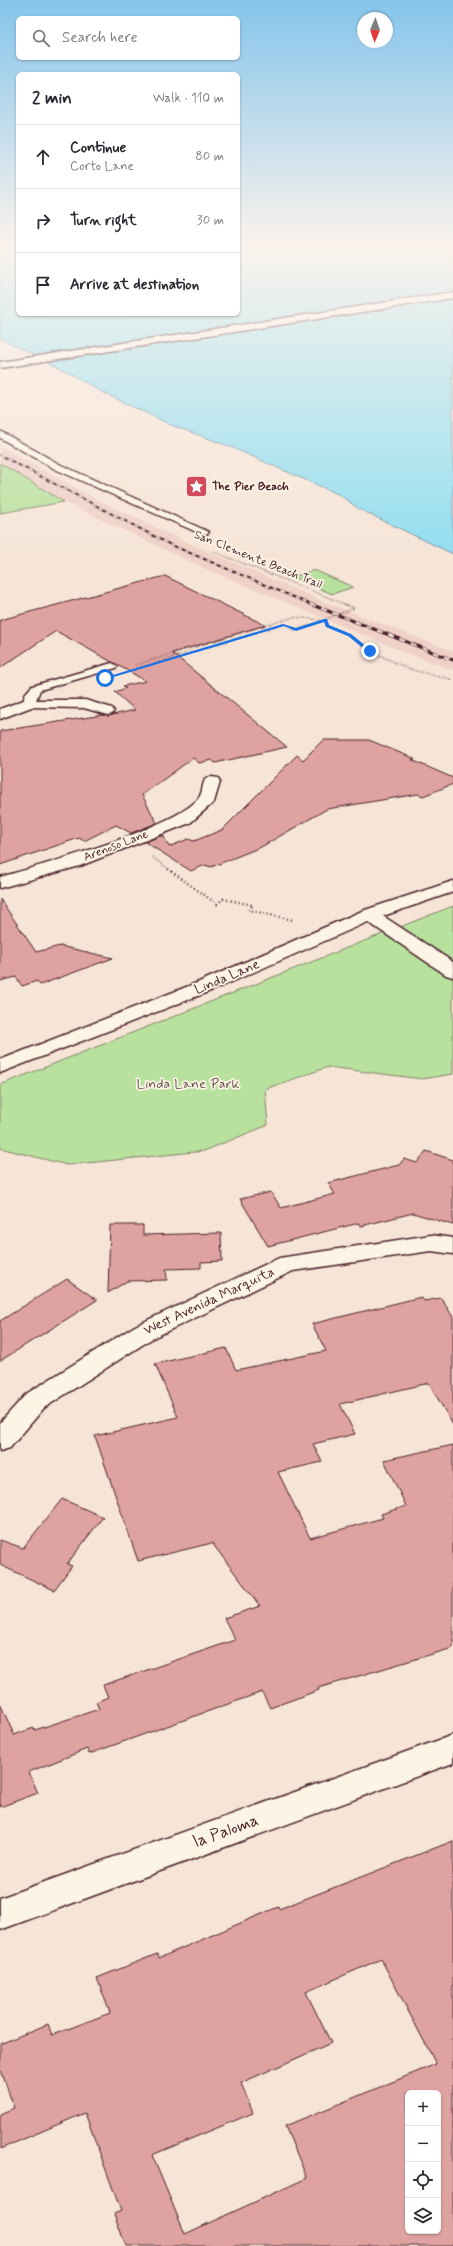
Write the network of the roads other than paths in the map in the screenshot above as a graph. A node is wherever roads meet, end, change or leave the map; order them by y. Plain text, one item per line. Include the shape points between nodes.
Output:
1 (97, 350) edge
2 (0, 365) edge
3 (0, 434) edge
4 (204, 532) dead end
5 (112, 666) dead end
6 (29, 703) junction
7 (108, 711) dead end
8 (0, 714) edge
9 (212, 782) dead end
10 (0, 883) edge
11 (453, 886) edge
12 (369, 915) junction
13 (453, 971) edge
14 (0, 1067) edge
15 (453, 1246) edge
16 (0, 1441) edge
17 (453, 1749) edge
18 (0, 1914) edge

1 - 2 street
3 - 4 lane via 58,467
5 - 6 lane via 36,688
6 - 7 lane via 85,704
6 - 8 street
9 - 10 street, Arenoso Lane via 208,798 184,819 74,862
11 - 12 street, Linda Lane
12 - 13 street
12 - 14 street, Linda Lane via 206,986
15 - 16 street, West Avenida Marquita via 431,1243 288,1264 144,1332 35,1401
17 - 18 street, la Paloma

